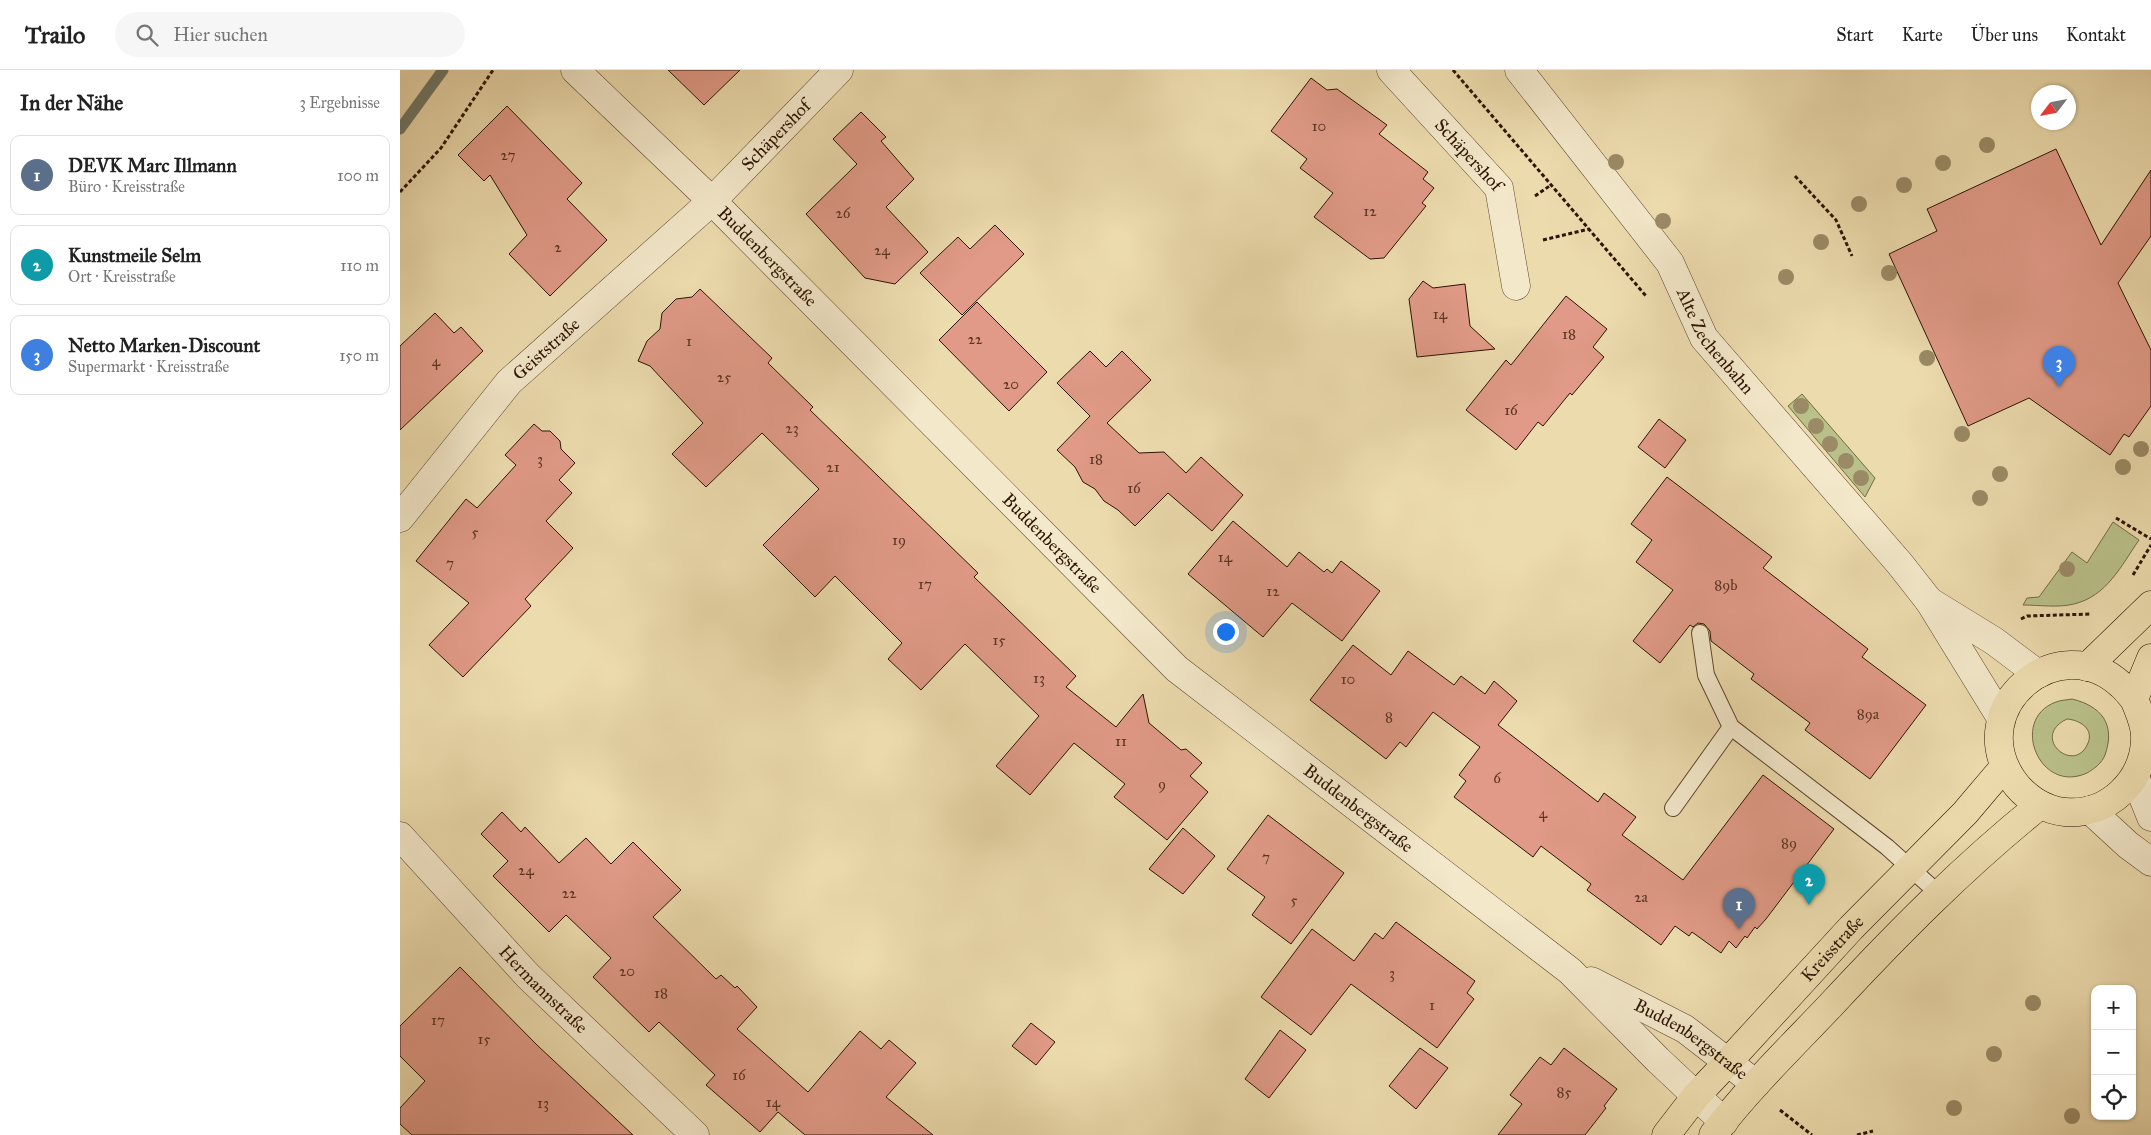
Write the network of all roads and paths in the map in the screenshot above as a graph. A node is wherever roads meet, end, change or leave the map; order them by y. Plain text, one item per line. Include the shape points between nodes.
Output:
1 (494, 70) edge
2 (575, 70) edge
3 (839, 70) edge
4 (1392, 70) edge
5 (1454, 70) edge
6 (1519, 70) edge
7 (1794, 176) dead end
8 (400, 192) edge
9 (712, 201) junction
10 (1589, 229) junction
11 (1509, 249) junction
12 (1852, 256) dead end
13 (1516, 286) dead end
14 (1650, 298) dead end
15 (400, 518) edge
16 (2116, 518) dead end
17 (2151, 539) edge
18 (1929, 600) junction
19 (2151, 604) edge
20 (2099, 611) dead end
21 (2015, 622) dead end
22 (1700, 633) dead end
23 (2151, 658) edge
24 (2087, 667) junction
25 (2038, 674) junction
26 (2134, 699) junction
27 (2001, 718) junction
28 (1731, 727) junction
29 (2004, 767) junction
30 (2135, 777) junction
31 (2040, 805) junction
32 (1673, 808) dead end
33 (2090, 810) junction
34 (2151, 817) edge
35 (400, 836) edge
36 (2151, 862) edge
37 (1911, 869) junction
38 (1939, 894) junction
39 (1570, 970) junction
40 (1728, 1062) junction
41 (1756, 1084) junction
42 (1696, 1096) junction
43 (1780, 1110) dead end
44 (1718, 1128) edge
45 (1873, 1131) dead end
46 (696, 1135) edge
47 (1666, 1135) edge
48 (1812, 1135) edge
49 (1857, 1135) edge

1 - 8 path via 440,148
2 - 9 street, Buddenbergstraße
3 - 9 street, Schäpershof
4 - 11 street, Schäpershof via 1498,188
5 - 10 path
6 - 18 street, Alte Zechenbahn via 1670,263 1704,338
7 - 12 path via 1836,220
9 - 15 street, Geiststraße via 509,382
9 - 39 street, Buddenbergstraße via 1177,669
10 - 11 path
10 - 14 path via 1642,293
11 - 13 street, Schäpershof
16 - 17 path
18 - 25 street, Alte Zechenbahn via 1994,641
18 - 27 street, Alte Zechenbahn
19 - 24 main road
20 - 21 path via 2092,614 2027,616
22 - 28 lane via 1706,675
23 - 26 main road
24 - 25 main road via 2054,667
24 - 26 main road via 2105,674
25 - 27 main road via 2022,684 2009,700
26 - 30 main road via 2142,718 2145,738 2143,758
27 - 29 main road via 1999,751
28 - 32 lane
28 - 37 lane
29 - 31 main road via 2018,789
29 - 37 main road, Kreisstraße
30 - 33 main road via 2108,803
30 - 34 street
31 - 33 main road via 2056,811
31 - 38 main road, Kreisstraße via 1993,842
33 - 36 street
35 - 46 street, Hermannstraße via 528,976
37 - 38 lane
37 - 40 main road, Kreisstraße via 1851,928
38 - 41 main road, Kreisstraße
39 - 40 street, Buddenbergstraße via 1685,1029
39 - 42 street, Buddenbergstraße
40 - 41 street, Buddenbergstraße
40 - 42 main road, Kreisstraße
41 - 44 main road, Kreisstraße
42 - 44 street, Buddenbergstraße
42 - 47 main road, Kreisstraße
43 - 48 path
45 - 49 path

